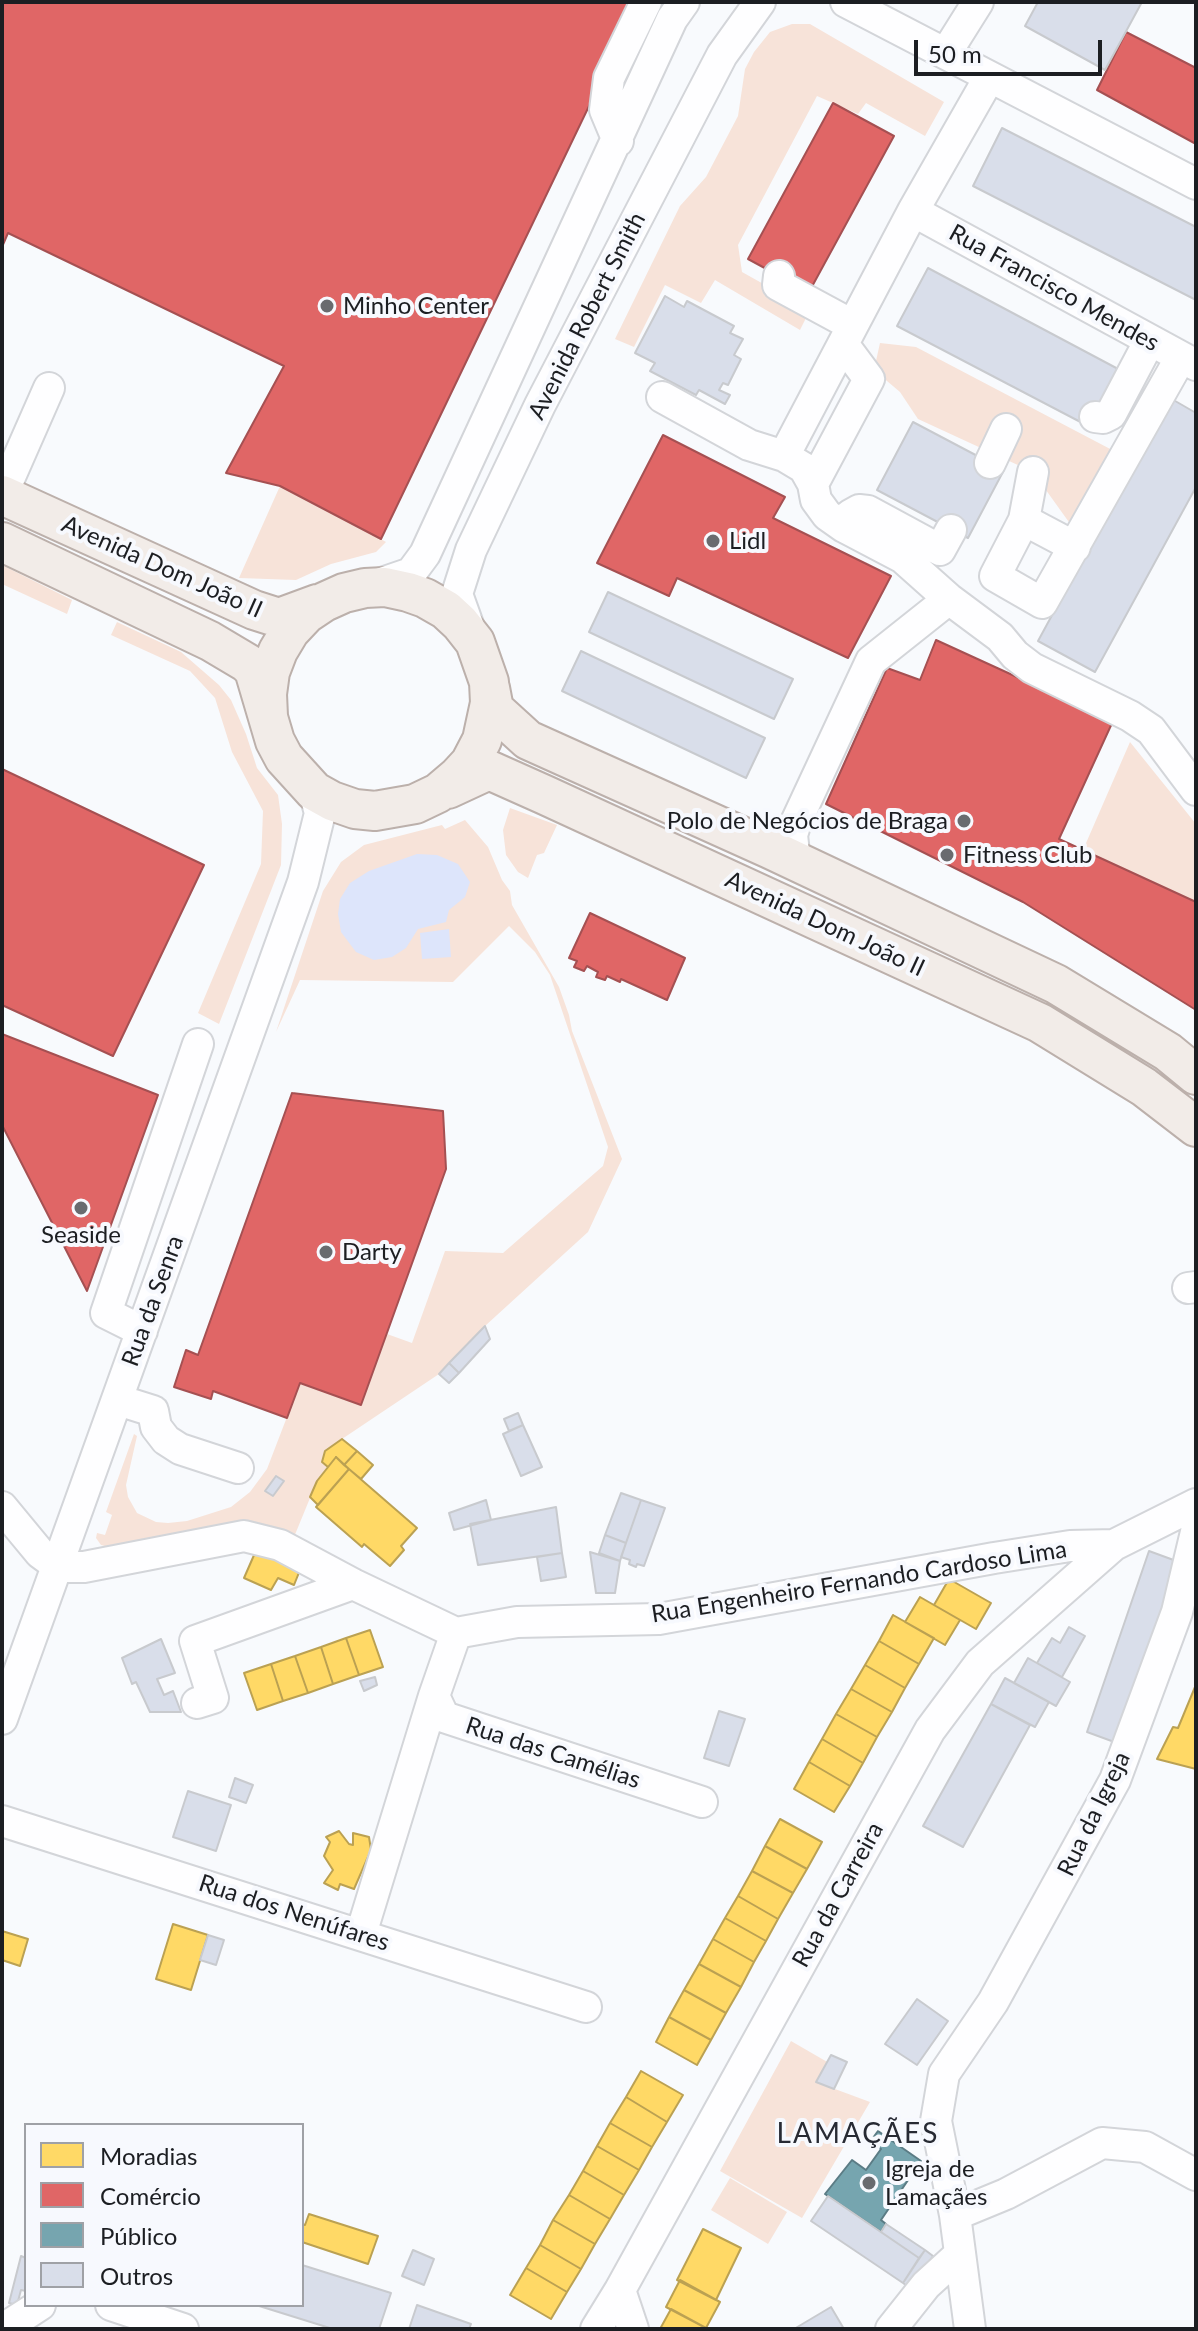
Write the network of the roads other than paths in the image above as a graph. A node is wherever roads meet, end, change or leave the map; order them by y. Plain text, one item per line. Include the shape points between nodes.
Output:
1 (646, 2) edge
2 (684, 2) edge
3 (760, 2) edge
4 (847, 2) edge
5 (978, 2) edge
6 (946, 53) junction
7 (989, 78) junction
8 (618, 141) junction
9 (1196, 184) edge
10 (913, 211) junction
11 (779, 276) dead end
12 (847, 334) junction
13 (1150, 340) junction
14 (1189, 361) edge
15 (49, 388) dead end
16 (662, 397) dead end
17 (1095, 417) dead end
18 (1006, 429) dead end
19 (784, 456) junction
20 (990, 463) dead end
21 (1033, 472) dead end
22 (813, 484) junction
23 (2, 495) edge
24 (1024, 520) junction
25 (844, 527) junction
26 (951, 530) dead end
27 (2, 542) edge
28 (1075, 547) junction
29 (365, 588) junction
30 (949, 599) junction
31 (324, 602) junction
32 (475, 642) junction
33 (489, 682) junction
34 (268, 716) junction
35 (1196, 790) edge
36 (314, 791) junction
37 (438, 793) junction
38 (399, 809) junction
39 (783, 855) junction
40 (303, 882) junction
41 (198, 1044) dead end
42 (1196, 1075) edge
43 (1196, 1127) edge
44 (142, 1331) junction
45 (118, 1400) junction
46 (238, 1468) dead end
47 (1196, 1504) edge
48 (2, 1507) edge
49 (1196, 1532) edge
50 (1114, 1545) junction
51 (59, 1567) junction
52 (353, 1584) junction
53 (456, 1633) junction
54 (14, 1661) edge
55 (434, 1696) junction
56 (197, 1703) dead end
57 (2, 1719) edge
58 (702, 1802) dead end
59 (2, 1821) edge
60 (361, 1934) junction
61 (586, 2007) dead end
62 (1196, 2175) edge
63 (955, 2215) junction
64 (960, 2254) junction
65 (620, 2290) junction
66 (38, 2307) edge
67 (40, 2307) edge
68 (117, 2307) edge
69 (3, 2329) edge
70 (35, 2329) edge
71 (183, 2329) edge
72 (596, 2329) edge
73 (633, 2329) edge
74 (891, 2329) edge
75 (970, 2329) edge

1 - 8 street via 609,78 605,110
2 - 8 street, Avenida Robert Smith
3 - 32 street, Avenida Robert Smith via 722,55 540,405 471,550 457,594
4 - 6 street
5 - 6 street
6 - 7 street
7 - 9 street
7 - 10 street
8 - 29 street, Avenida Robert Smith via 425,554 411,573
10 - 12 street
10 - 13 street, Rua Francisco Mendes
11 - 12 street via 778,285
12 - 19 street
12 - 22 street via 869,379
13 - 14 street, Rua Francisco Mendes
13 - 17 street via 1111,414
14 - 28 street
15 - 23 street
16 - 19 street via 749,445
18 - 20 street
19 - 22 street via 804,468
21 - 24 street
22 - 25 street via 821,507
23 - 31 main road, Avenida Dom João II via 279,618
24 - 28 street
24 - 28 street via 995,576 1042,603
25 - 26 street via 850,515 868,511 940,550
25 - 30 street via 903,558
27 - 34 main road, Avenida Dom João II via 247,663
29 - 31 main road
29 - 32 main road via 385,587 425,598 446,610
30 - 35 street via 1032,668 1151,730
30 - 39 street via 871,661
31 - 34 main road via 290,631 278,651 270,672
32 - 33 main road
33 - 37 main road via 482,740 470,763
33 - 39 main road, Avenida Dom João II via 494,709 528,740
34 - 36 main road via 284,758
36 - 38 main road via 355,809
36 - 40 street, Rua da Senra via 320,813
37 - 38 main road
37 - 43 main road, Avenida Dom João II via 489,770 510,779 1040,1023 1144,1087
38 - 40 street, Rua da Senra via 345,816 328,835
39 - 42 main road, Avenida Dom João II via 1056,984 1168,1052
40 - 44 street, Rua da Senra
41 - 44 street via 106,1313
44 - 45 street, Rua da Senra
45 - 46 street via 153,1411 156,1427 180,1449
45 - 51 street, Rua da Senra
47 - 50 street, Rua Engenheiro Fernando Cardoso Lima
48 - 51 street via 40,1553
49 - 63 street, Rua da Igreja via 1177,1612 1115,1780 993,2002 944,2074 936,2121
50 - 53 street, Rua Engenheiro Fernando Cardoso Lima via 1024,1553 659,1619 517,1622
50 - 65 street, Rua da Carreira via 980,1663 930,1730
51 - 52 street via 84,1567 244,1536 280,1545
51 - 54 street, Rua da Senra
52 - 53 street
52 - 56 street via 195,1641 213,1698
53 - 55 street
54 - 57 street, Rua da Senra
55 - 58 street, Rua das Camélias via 444,1717
55 - 60 street
59 - 60 street, Rua dos Nenúfares
60 - 61 street, Rua dos Nenúfares
62 - 63 street via 1145,2147 1102,2143
63 - 64 street
64 - 74 street via 926,2285
64 - 75 street
65 - 72 street, Rua da Carreira
65 - 73 street
66 - 69 street
67 - 70 street
68 - 71 street

